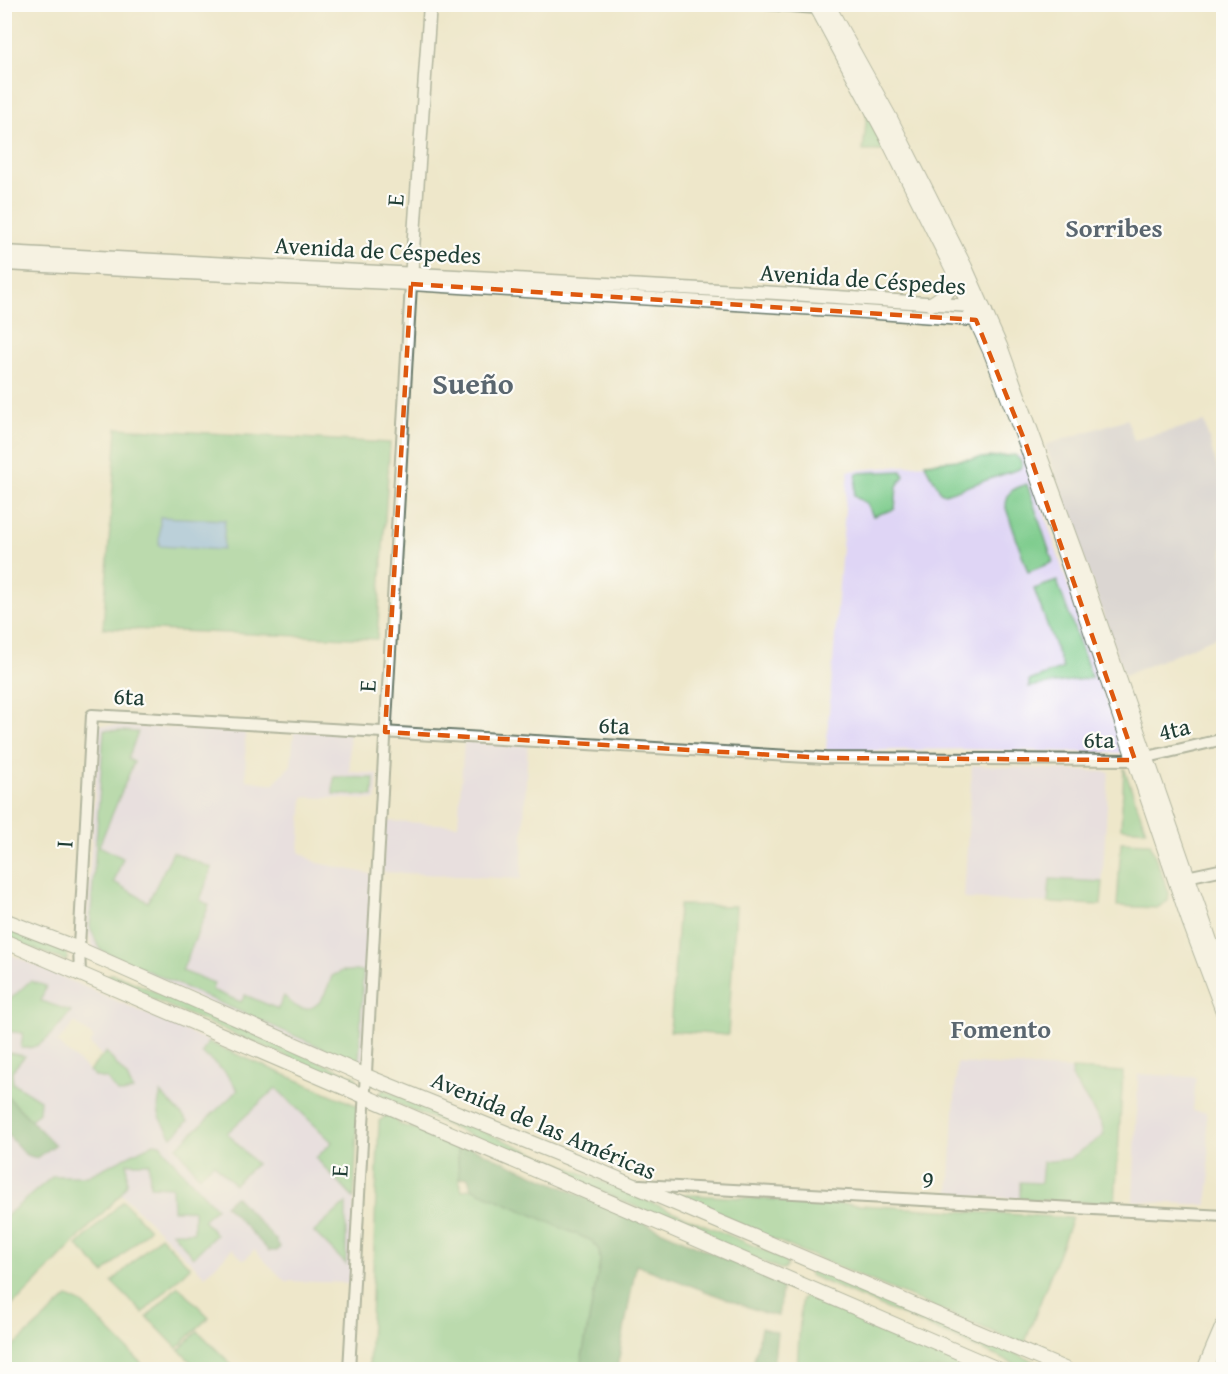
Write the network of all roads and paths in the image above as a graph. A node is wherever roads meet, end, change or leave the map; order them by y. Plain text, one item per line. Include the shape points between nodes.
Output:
1 (430, 4) edge
2 (765, 4) edge
3 (820, 6) edge
4 (4, 252) edge
5 (4, 264) edge
6 (952, 268) junction
7 (411, 278) junction
8 (931, 304) junction
9 (970, 306) junction
10 (981, 316) junction
11 (92, 715) joint
12 (385, 732) junction
13 (1224, 739) edge
14 (1140, 758) junction
15 (1224, 869) edge
16 (1182, 878) junction
17 (4, 920) edge
18 (4, 941) edge
19 (80, 949) junction
20 (80, 975) junction
21 (1224, 981) edge
22 (1224, 1014) edge
23 (366, 1076) junction
24 (364, 1098) junction
25 (630, 1185) junction
26 (1224, 1216) edge
27 (1224, 1323) edge
28 (1224, 1365) edge
29 (349, 1370) edge
30 (1000, 1370) edge
31 (1067, 1370) edge
32 (1204, 1370) edge
33 (1222, 1370) edge

1 - 7 main road, E
2 - 3 street
3 - 6 main road
3 - 10 main road via 890,118 965,267
4 - 7 main road, Avenida de Céspedes
5 - 7 main road, Avenida de Céspedes
6 - 8 main road via 951,287
6 - 9 main road
7 - 8 main road, Avenida de Céspedes via 777,293
7 - 10 main road, Avenida de Céspedes via 631,299
7 - 12 street, E
8 - 9 main road, Avenida de Céspedes
9 - 10 main road
10 - 14 main road
11 - 12 street, 6ta
11 - 19 street, I
12 - 14 street, 6ta via 825,758
12 - 23 street, E
13 - 14 street, 4ta
14 - 16 main road
15 - 16 street
16 - 21 main road
16 - 22 main road
17 - 19 main road, Avenida de las Américas
18 - 20 main road, Avenida de las Américas
19 - 20 street, I
19 - 23 main road, Avenida de las Américas
20 - 24 main road, Avenida de las Américas
23 - 24 street, E
23 - 25 main road, Avenida de las Américas
24 - 29 street, E
24 - 30 main road, Avenida de las Américas
25 - 26 street, 9
25 - 31 main road, Avenida de las Américas
27 - 32 main road
28 - 33 main road

